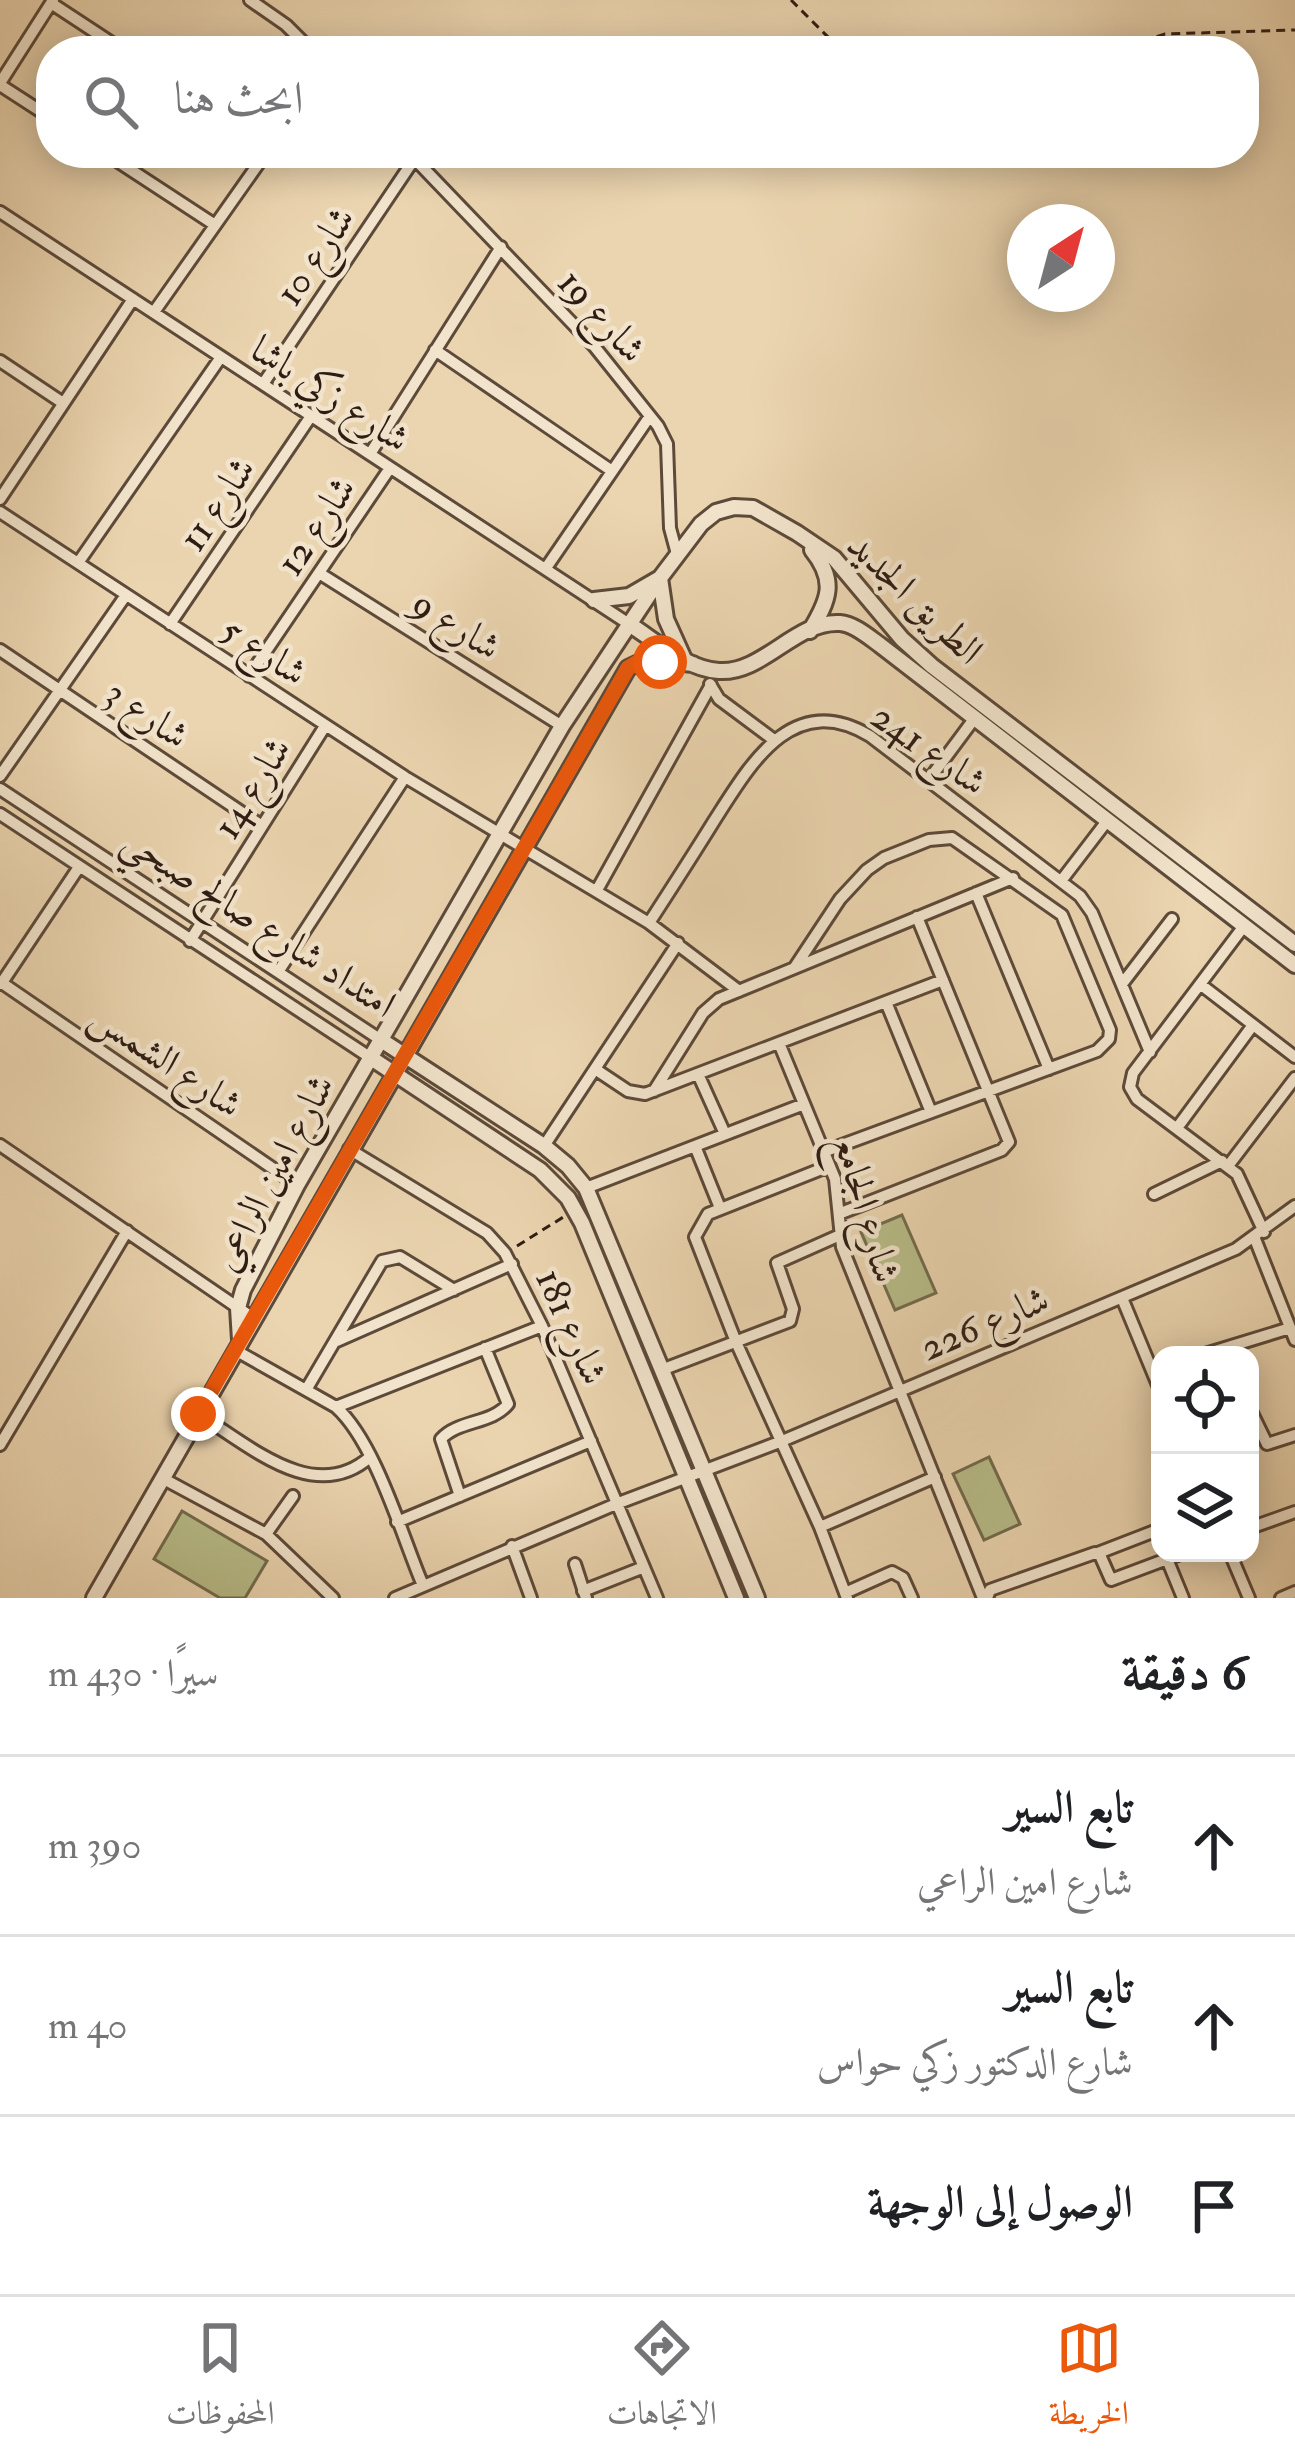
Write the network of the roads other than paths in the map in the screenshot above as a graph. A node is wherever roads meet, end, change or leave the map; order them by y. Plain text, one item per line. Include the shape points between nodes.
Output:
1 (250, 0) edge
2 (51, 2) edge
3 (102, 36) edge
4 (297, 36) edge
5 (0, 84) edge
6 (36, 108) edge
7 (128, 168) edge
8 (255, 168) edge
9 (404, 168) edge
10 (424, 168) edge
11 (0, 212) edge
12 (215, 225) junction
13 (501, 247) junction
14 (133, 299) junction
15 (154, 312) junction
16 (436, 350) junction
17 (221, 357) junction
18 (0, 361) edge
19 (263, 384) junction
20 (63, 403) junction
21 (311, 416) junction
22 (650, 416) junction
23 (370, 454) junction
24 (390, 468) junction
25 (612, 471) junction
26 (0, 499) edge
27 (0, 512) edge
28 (797, 532) junction
29 (677, 554) junction
30 (78, 563) junction
31 (546, 568) junction
32 (319, 573) junction
33 (660, 578) junction
34 (126, 595) junction
35 (594, 600) junction
36 (170, 624) junction
37 (629, 624) junction
38 (810, 631) junction
39 (0, 650) edge
40 (695, 664) junction
41 (249, 676) junction
42 (710, 686) junction
43 (60, 690) junction
44 (974, 719) junction
45 (325, 726) junction
46 (562, 727) junction
47 (774, 740) junction
48 (0, 776) edge
49 (405, 777) junction
50 (928, 781) junction
51 (0, 789) edge
52 (0, 814) edge
53 (1107, 821) junction
54 (262, 826) junction
55 (500, 834) junction
56 (524, 849) junction
57 (79, 867) junction
58 (1013, 878) junction
59 (1061, 881) junction
60 (597, 890) junction
61 (976, 892) junction
62 (916, 917) junction
63 (1172, 919) dead end
64 (202, 922) junction
65 (650, 922) junction
66 (1244, 926) junction
67 (190, 941) junction
68 (678, 943) junction
69 (1295, 944) edge
70 (1295, 965) edge
71 (795, 967) junction
72 (278, 972) junction
73 (943, 980) junction
74 (1200, 984) junction
75 (1, 985) edge
76 (1122, 985) junction
77 (739, 991) junction
78 (886, 1002) junction
79 (1253, 1025) junction
80 (381, 1040) junction
81 (779, 1043) junction
82 (1150, 1052) junction
83 (404, 1055) junction
84 (1295, 1057) edge
85 (371, 1058) junction
86 (595, 1069) junction
87 (1049, 1069) junction
88 (393, 1072) junction
89 (698, 1074) junction
90 (1295, 1078) edge
91 (989, 1090) junction
92 (654, 1091) junction
93 (804, 1104) junction
94 (931, 1112) junction
95 (1177, 1129) junction
96 (725, 1134) junction
97 (0, 1145) edge
98 (544, 1146) junction
99 (694, 1146) junction
100 (349, 1149) junction
101 (823, 1152) junction
102 (1225, 1163) junction
103 (829, 1166) junction
104 (297, 1185) junction
105 (586, 1188) junction
106 (1154, 1194) dead end
107 (1295, 1206) edge
108 (720, 1208) junction
109 (841, 1213) junction
110 (127, 1232) junction
111 (840, 1234) junction
112 (1259, 1236) junction
113 (509, 1259) junction
114 (454, 1290) junction
115 (1295, 1297) edge
116 (1121, 1298) junction
117 (1280, 1302) junction
118 (238, 1308) junction
119 (253, 1318) junction
120 (542, 1326) junction
121 (1293, 1334) edge
122 (736, 1342) junction
123 (334, 1343) junction
124 (237, 1345) junction
125 (1250, 1346) edge
126 (485, 1348) junction
127 (1151, 1361) edge
128 (664, 1369) junction
129 (306, 1390) junction
130 (899, 1390) junction
131 (336, 1407) junction
132 (198, 1414) junction
133 (1259, 1433) edge
134 (1295, 1435) edge
135 (591, 1441) junction
136 (782, 1441) junction
137 (0, 1445) edge
138 (370, 1457) junction
139 (706, 1470) junction
140 (686, 1477) junction
141 (935, 1477) junction
142 (162, 1478) junction
143 (293, 1496) dead end
144 (460, 1496) junction
145 (616, 1504) junction
146 (1295, 1512) edge
147 (397, 1522) junction
148 (1259, 1525) edge
149 (820, 1527) junction
150 (1151, 1532) edge
151 (266, 1534) junction
152 (512, 1546) junction
153 (1098, 1553) junction
154 (1159, 1562) edge
155 (1168, 1562) edge
156 (1234, 1562) edge
157 (575, 1564) dead end
158 (644, 1567) junction
159 (1014, 1581) junction
160 (422, 1583) junction
161 (1295, 1592) edge
162 (585, 1594) edge
163 (846, 1596) edge
164 (94, 1598) edge
165 (333, 1598) edge
166 (394, 1598) edge
167 (531, 1598) edge
168 (657, 1598) edge
169 (736, 1598) edge
170 (757, 1598) edge
171 (912, 1598) edge
172 (985, 1598) edge
173 (1021, 1598) edge
174 (1183, 1598) edge
175 (1249, 1598) edge
176 (1281, 1598) edge

1 - 4 street
2 - 3 street
2 - 5 street
5 - 6 street
7 - 12 street
8 - 12 street
9 - 19 street, شارع 10
10 - 13 street, شارع 19
11 - 14 street, شارع زكي باشا
12 - 15 street
13 - 16 street, شارع 12
13 - 22 street, شارع 19
14 - 15 street, شارع زكي باشا
14 - 20 street
15 - 17 street, شارع زكي باشا
16 - 23 street, شارع 12
16 - 25 street
17 - 19 street, شارع زكي باشا
17 - 30 street
18 - 20 street
19 - 21 street, شارع زكي باشا
20 - 26 street
21 - 23 street, شارع زكي باشا
21 - 36 street, شارع 11
22 - 25 street
22 - 29 street, شارع 19 via 667,444
23 - 24 street, شارع زكي باشا
24 - 31 street, شارع زكي باشا
24 - 32 street, شارع 12
25 - 31 street
27 - 30 street, شارع 5
28 - 29 street, الطريق الجديد via 753,508 734,507 701,524
28 - 38 street via 830,587
28 - 69 street, الطريق الجديد via 834,558 932,666
29 - 33 street, الطريق الجديد
30 - 34 street, شارع 5
31 - 35 street, شارع زكي باشا
32 - 41 street, شارع 12
32 - 46 street, شارع 9
33 - 35 street via 629,596
33 - 37 street, الطريق الجديد
33 - 40 street via 667,620
34 - 36 street, شارع 5
34 - 43 street
35 - 37 street, شارع زكي باشا
36 - 41 street, شارع 5
37 - 40 street
37 - 46 street, شارع امين الراعي
38 - 40 street via 739,668
38 - 44 street, الطريق الجديد via 846,624
39 - 43 street, شارع 3
40 - 42 street
40 - 56 street, شارع امين الراعي via 632,664
41 - 45 street, شارع 5
42 - 47 street
42 - 60 street
43 - 48 street
43 - 54 street, شارع 3
44 - 50 street
44 - 53 street, الطريق الجديد
45 - 49 street, شارع 5
45 - 54 street, شارع 14
46 - 55 street, شارع امين الراعي
47 - 50 street, شارع 241 via 814,722 843,724
47 - 65 street
49 - 55 street, شارع 5
49 - 72 street
50 - 59 street, شارع 241
51 - 64 street, امتداد شارع صالح صبحي
52 - 57 street, امتداد شارع صالح صبحي
53 - 59 street
53 - 66 street, الطريق الجديد
54 - 64 street, شارع 14
55 - 56 street, شارع 5
55 - 80 street, شارع امين الراعي
56 - 60 street, شارع 5
56 - 83 street, شارع امين الراعي
57 - 67 street, امتداد شارع صالح صبحي
57 - 75 street
58 - 61 street
58 - 71 street via 952,838 884,858 853,884
58 - 87 street via 1062,915 1111,1030 1097,1052
59 - 76 street, شارع 241 via 1092,913
60 - 65 street, شارع 5
61 - 62 street
61 - 87 street
62 - 71 street
62 - 73 street
63 - 76 street
64 - 67 street, شارع 14
64 - 72 street, امتداد شارع صالح صبحي
65 - 68 street, شارع 5
66 - 70 street, الطريق الجديد
66 - 74 street
67 - 85 street, امتداد شارع صالح صبحي
68 - 77 street, شارع 5
68 - 86 street
71 - 77 street
72 - 80 street, امتداد شارع صالح صبحي
73 - 78 street
73 - 91 street
74 - 79 street
74 - 82 street
75 - 104 street, شارع الشمس
76 - 82 street, شارع 241
77 - 92 street via 704,1013
78 - 81 street
78 - 94 street
79 - 84 street
79 - 95 street
80 - 83 street, امتداد شارع صالح صبحي
80 - 85 street, شارع امين الراعي
81 - 89 street
81 - 93 street, شارع الجامع
82 - 95 street via 1130,1087
83 - 88 street, شارع امين الراعي
83 - 98 street, امتداد شارع صالح صبحي
85 - 88 street, امتداد شارع صالح صبحي
85 - 104 street, شارع امين الراعي
86 - 92 street via 637,1094
86 - 98 street
87 - 91 street
88 - 100 street, شارع امين الراعي
88 - 140 street, امتداد شارع صالح صبحي via 557,1184
89 - 92 street
89 - 96 street
90 - 102 street
91 - 94 street
91 - 109 street via 1007,1147
93 - 96 street
93 - 101 street, شارع الجامع
94 - 101 street
95 - 102 street
96 - 99 street
97 - 110 street
98 - 105 street, امتداد شارع صالح صبحي
99 - 105 street
99 - 108 street
100 - 113 street, شارع 181 via 487,1233
100 - 119 street, شارع امين الراعي
101 - 103 street, شارع الجامع
102 - 106 street
102 - 112 street via 1244,1186
103 - 108 street
103 - 109 street, شارع الجامع
104 - 118 street, شارع امين الراعي
105 - 128 street, امتداد شارع صالح صبحي
107 - 112 street, شارع 226
108 - 122 street via 695,1237
109 - 111 street, شارع الجامع
110 - 118 street
110 - 137 street
111 - 122 street via 779,1260 793,1318
111 - 130 street, شارع الجامع
112 - 116 street, شارع 226
112 - 117 street
113 - 114 street
113 - 120 street, شارع 181
114 - 123 street
114 - 123 street via 390,1257
115 - 117 street
116 - 127 street
116 - 130 street, شارع 226
117 - 121 street
118 - 119 street
118 - 124 street, شارع امين الراعي
119 - 124 street, شارع امين الراعي
120 - 126 street
120 - 135 street, شارع 181
121 - 125 street
122 - 128 street
122 - 136 street
123 - 129 street
124 - 129 street
124 - 132 street
126 - 131 street
126 - 144 street via 508,1404 440,1439
128 - 139 street, امتداد شارع صالح صبحي
129 - 131 street
130 - 136 street, شارع 226
130 - 141 street, شارع الجامع
131 - 138 street
132 - 138 street via 308,1477 343,1475
132 - 142 street
133 - 134 street via 1267,1444
135 - 144 street
135 - 145 street, شارع 181
136 - 139 street, شارع 226
136 - 149 street
138 - 147 street
139 - 140 street, شارع 226
139 - 170 street, امتداد شارع صالح صبحي
140 - 145 street, شارع 226
140 - 169 street, امتداد شارع صالح صبحي
141 - 149 street
141 - 172 street, شارع الجامع
142 - 151 street
142 - 164 street
143 - 151 street
144 - 147 street
145 - 152 street, شارع 226
145 - 158 street, شارع 181
146 - 148 street
147 - 160 street
149 - 163 street
150 - 153 street
151 - 165 street
152 - 160 street, شارع 226
152 - 167 street
153 - 154 street via 1111,1580
153 - 159 street
155 - 174 street
156 - 175 street
157 - 162 street
158 - 162 street
158 - 168 street, شارع 181
159 - 172 street
159 - 173 street
160 - 166 street, شارع 226
161 - 176 street
163 - 171 street via 892,1572

